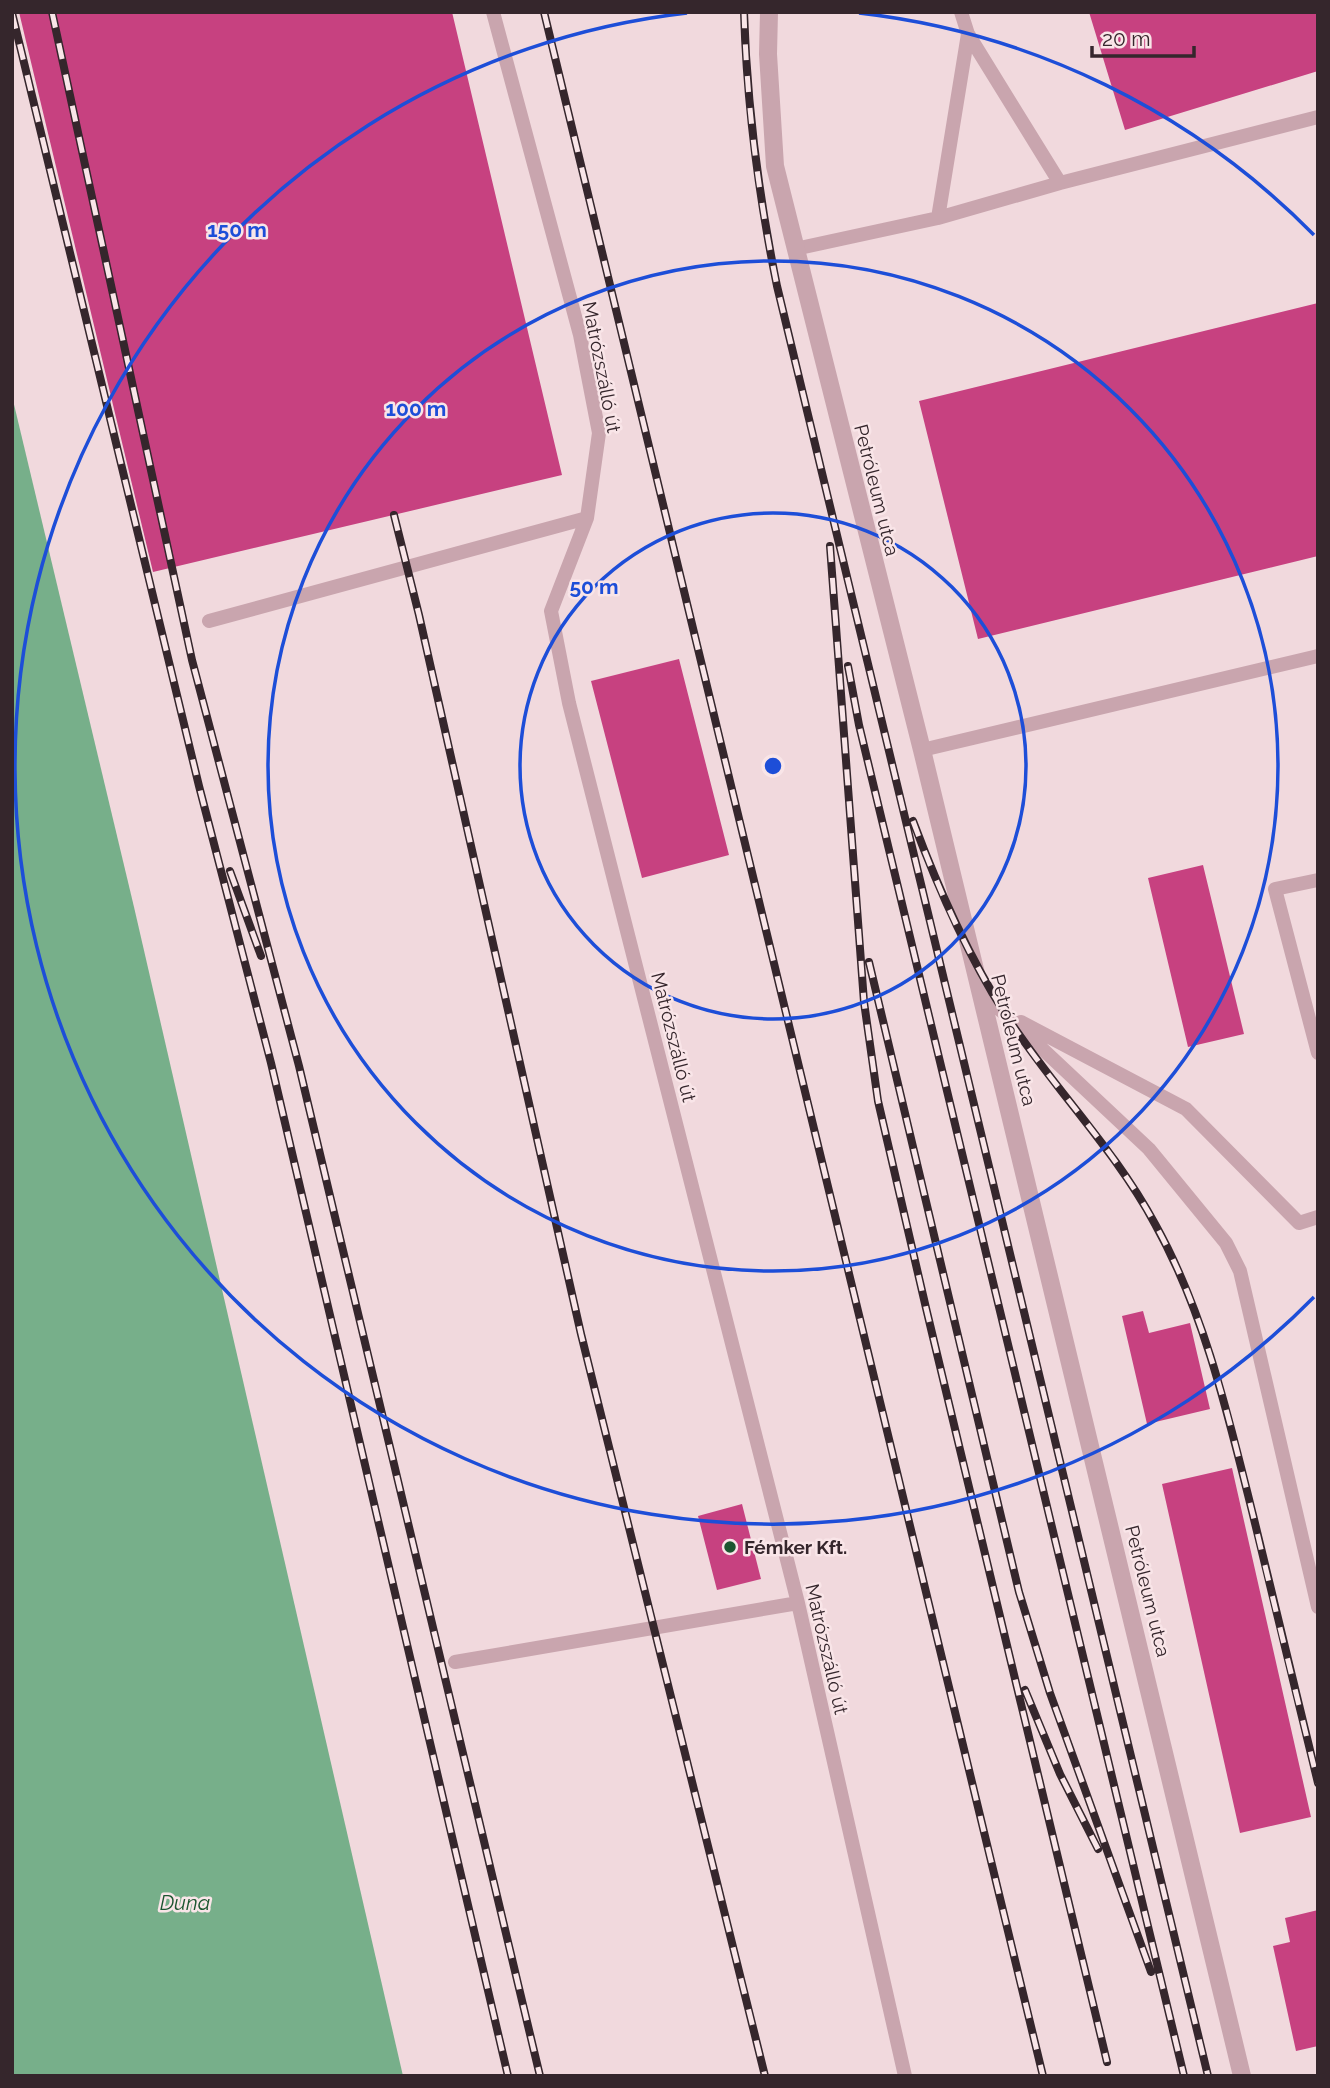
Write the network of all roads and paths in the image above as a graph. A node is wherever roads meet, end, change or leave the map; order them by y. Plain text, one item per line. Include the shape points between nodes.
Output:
1 (493, 12) edge
2 (769, 12) edge
3 (961, 12) edge
4 (968, 34) junction
5 (1318, 117) edge
6 (1059, 183) junction
7 (938, 218) junction
8 (795, 249) junction
9 (587, 518) junction
10 (209, 621) dead end
11 (1318, 656) edge
12 (922, 750) junction
13 (1318, 880) edge
14 (981, 995) junction
15 (1004, 1013) junction
16 (1318, 1053) edge
17 (1318, 1217) edge
18 (1313, 1561) edge
19 (798, 1603) junction
20 (1318, 1607) edge
21 (454, 1662) dead end
22 (905, 2076) edge
23 (1242, 2076) edge

1 - 9 lane, Matrózszálló út via 580,335 599,433
2 - 8 street, Petróleum utca via 775,166
3 - 4 lane
4 - 6 lane
4 - 7 lane
5 - 6 lane
6 - 7 lane
7 - 8 lane
8 - 12 street, Petróleum utca
9 - 10 lane
9 - 19 lane, Matrózszálló út via 551,611 569,703
11 - 12 lane
12 - 14 street, Petróleum utca
13 - 16 lane via 1275,889
14 - 15 lane
14 - 23 street, Petróleum utca
15 - 17 lane via 1186,1109 1299,1223
15 - 18 lane via 1149,1149 1226,1243 1240,1271
18 - 20 lane
19 - 21 lane
19 - 22 lane, Matrózszálló út

